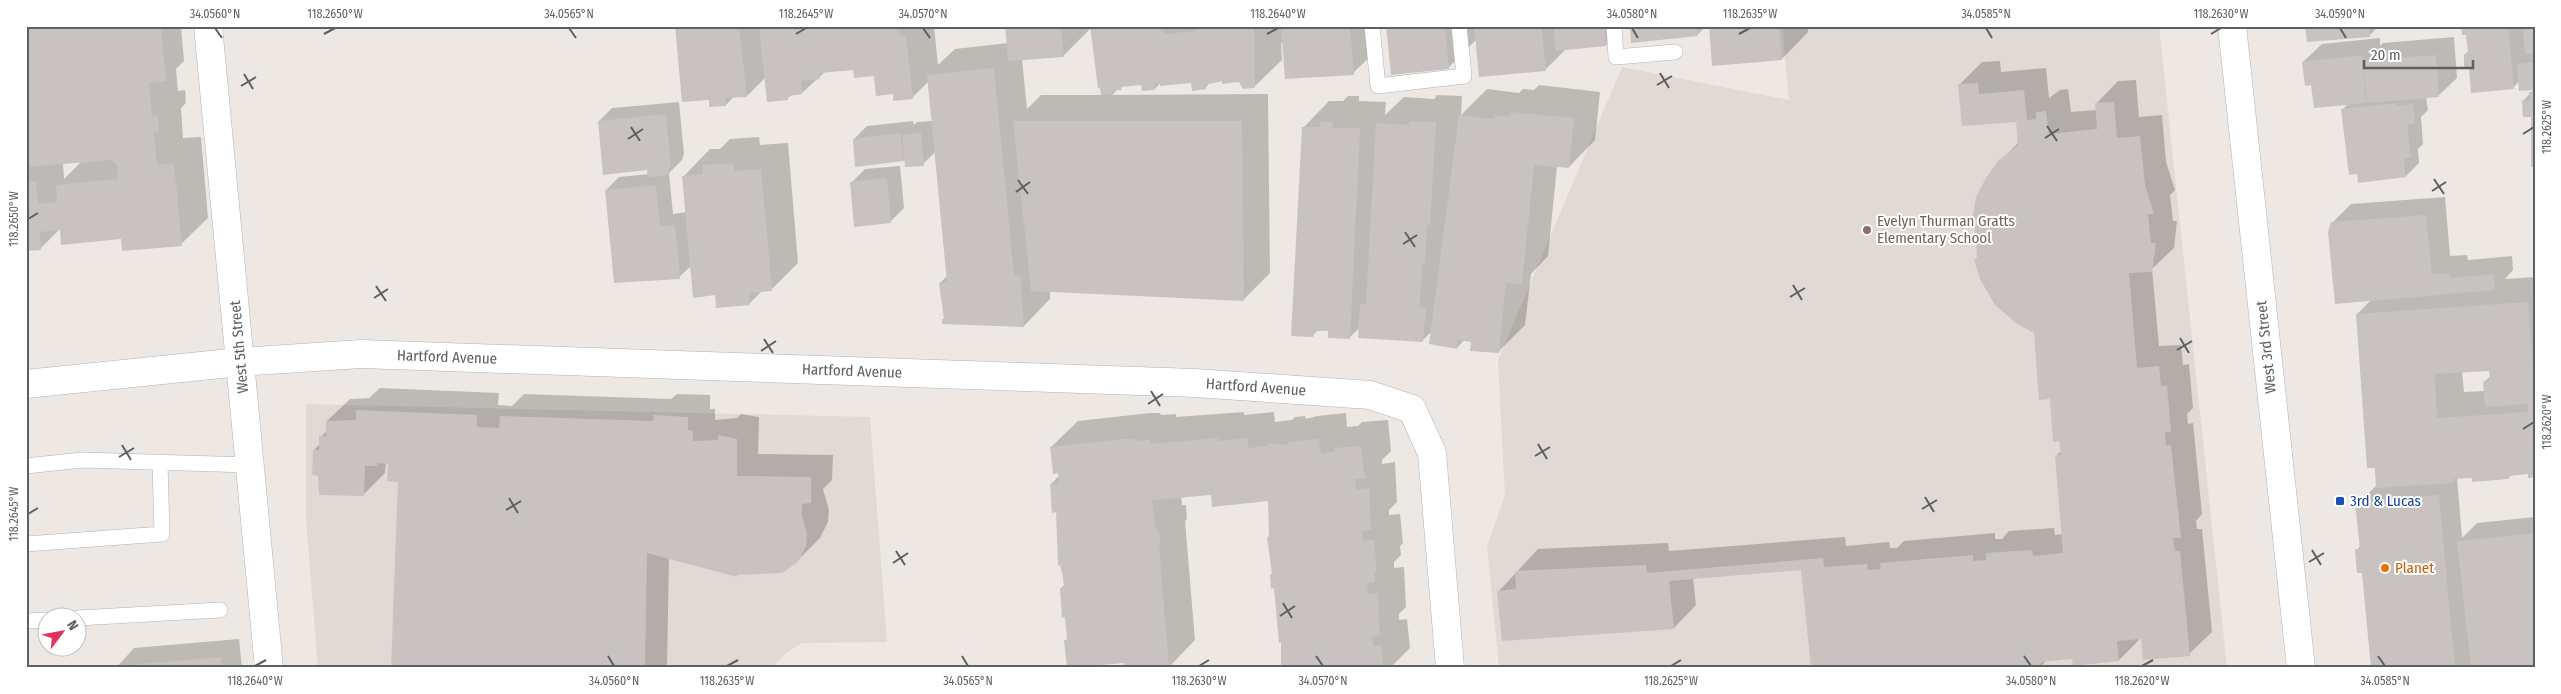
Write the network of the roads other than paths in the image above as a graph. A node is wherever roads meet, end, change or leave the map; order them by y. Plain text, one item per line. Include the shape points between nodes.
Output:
1 (208, 26) edge
2 (1372, 26) edge
3 (1459, 26) edge
4 (1614, 26) edge
5 (2232, 26) edge
6 (1675, 52) dead end
7 (240, 362) junction
8 (26, 384) edge
9 (160, 462) junction
10 (250, 465) junction
11 (26, 466) edge
12 (26, 544) edge
13 (220, 610) dead end
14 (88, 617) edge
15 (269, 668) edge
16 (1450, 668) edge
17 (2301, 668) edge

1 - 7 street, West 5th Street
2 - 3 lane via 1378,86 1464,76
4 - 6 lane via 1616,57
5 - 17 street, West 3rd Street
7 - 8 street, Hartford Avenue
7 - 10 street, West 5th Street
7 - 16 street, Hartford Avenue via 360,354 1195,383 1370,395 1412,410 1432,453
9 - 10 lane
9 - 11 lane via 82,460
9 - 12 lane via 162,534
10 - 15 street, West 5th Street
13 - 14 lane

